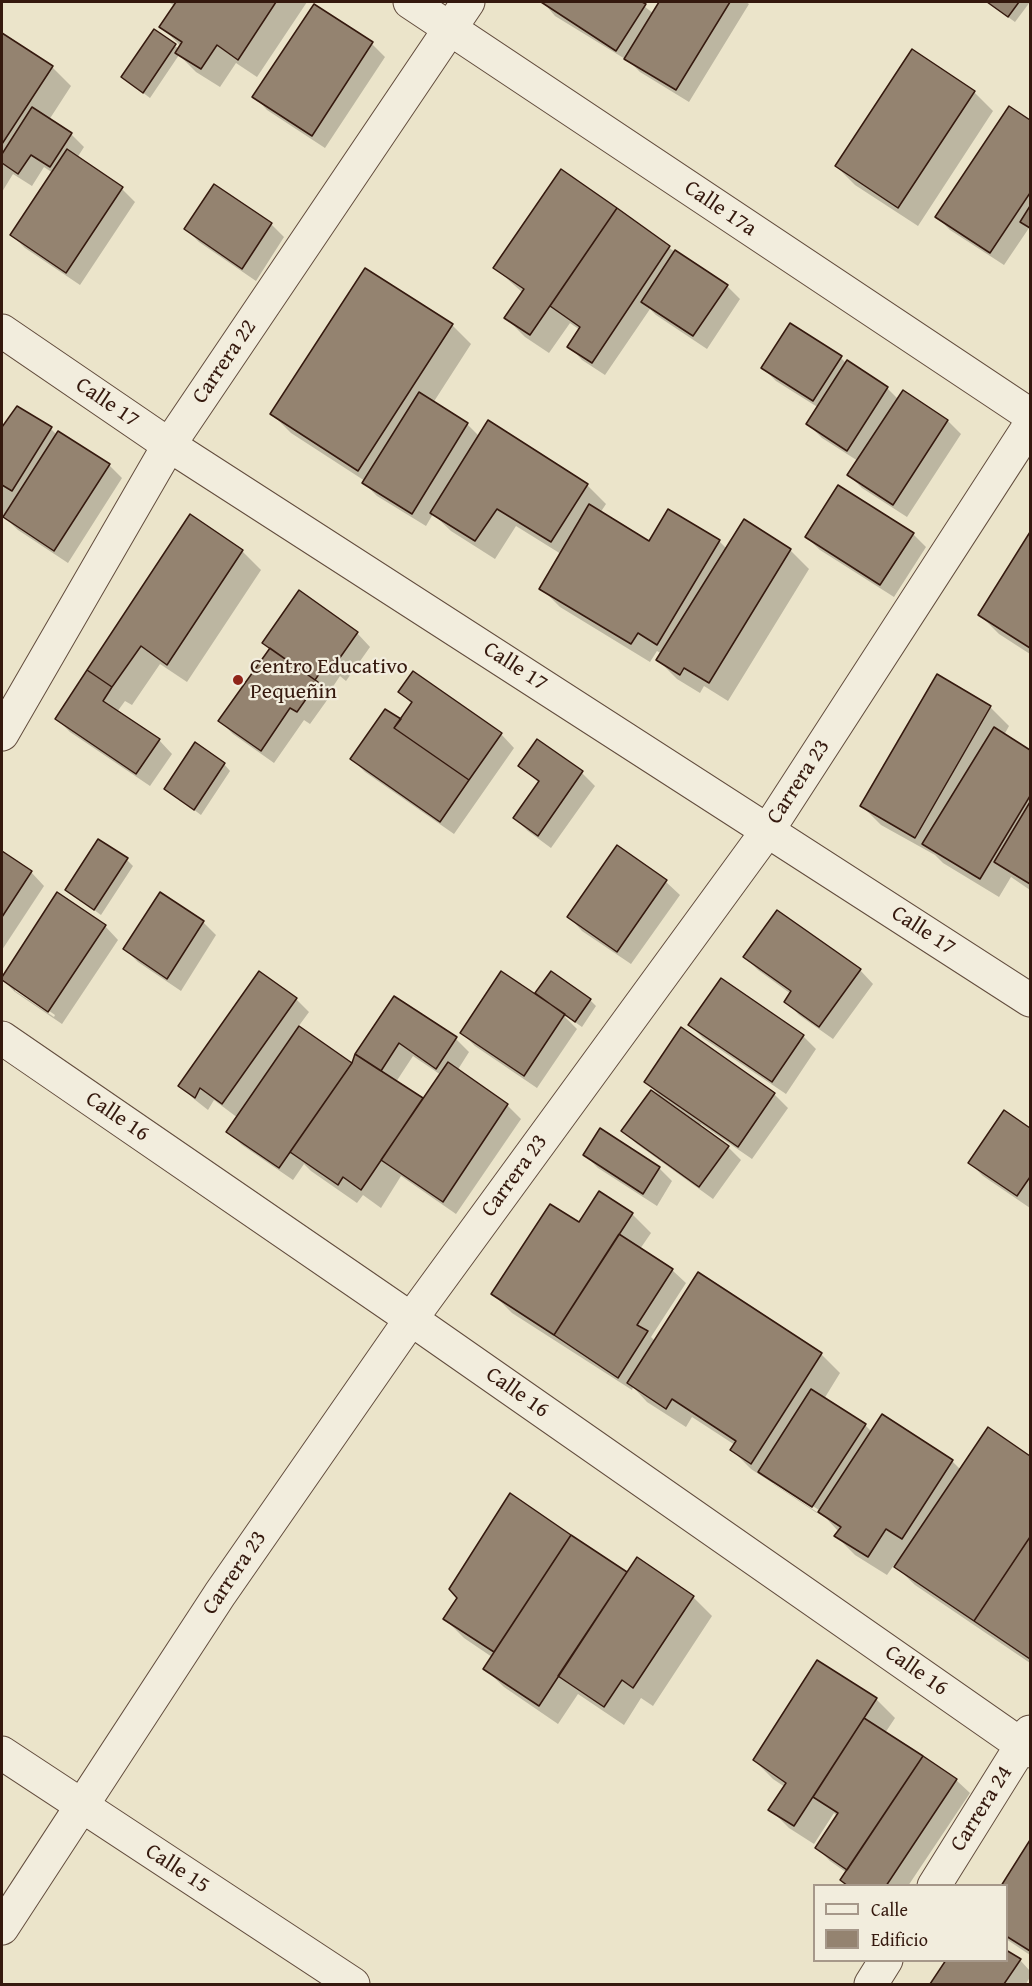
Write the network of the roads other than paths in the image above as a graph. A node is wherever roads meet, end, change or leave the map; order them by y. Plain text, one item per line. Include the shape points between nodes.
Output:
1 (410, 2) edge
2 (468, 2) edge
3 (448, 29) junction
4 (2, 331) edge
5 (1030, 416) edge
6 (1030, 425) edge
7 (169, 445) junction
8 (2, 734) edge
9 (768, 830) junction
10 (1030, 1000) edge
11 (2, 1038) edge
12 (411, 1318) junction
13 (1028, 1743) edge
14 (2, 1753) edge
15 (82, 1807) junction
16 (934, 1884) edge
17 (2, 1928) edge
18 (885, 1962) edge
19 (352, 1984) edge
20 (871, 1984) edge

1 - 3 street, Calle 17a
2 - 3 street, Carrera 22
3 - 5 street, Calle 17a
3 - 7 street, Carrera 22
4 - 7 street, Calle 17
6 - 9 street, Carrera 23
7 - 8 street, Carrera 22
7 - 9 street, Calle 17
9 - 10 street, Calle 17
9 - 12 street, Carrera 23
11 - 12 street, Calle 16
12 - 13 street, Calle 16
12 - 15 street, Carrera 23 via 220,1594
13 - 16 street, Carrera 24
14 - 15 street, Calle 15
15 - 17 street, Carrera 23
15 - 19 street, Calle 15
18 - 20 street

